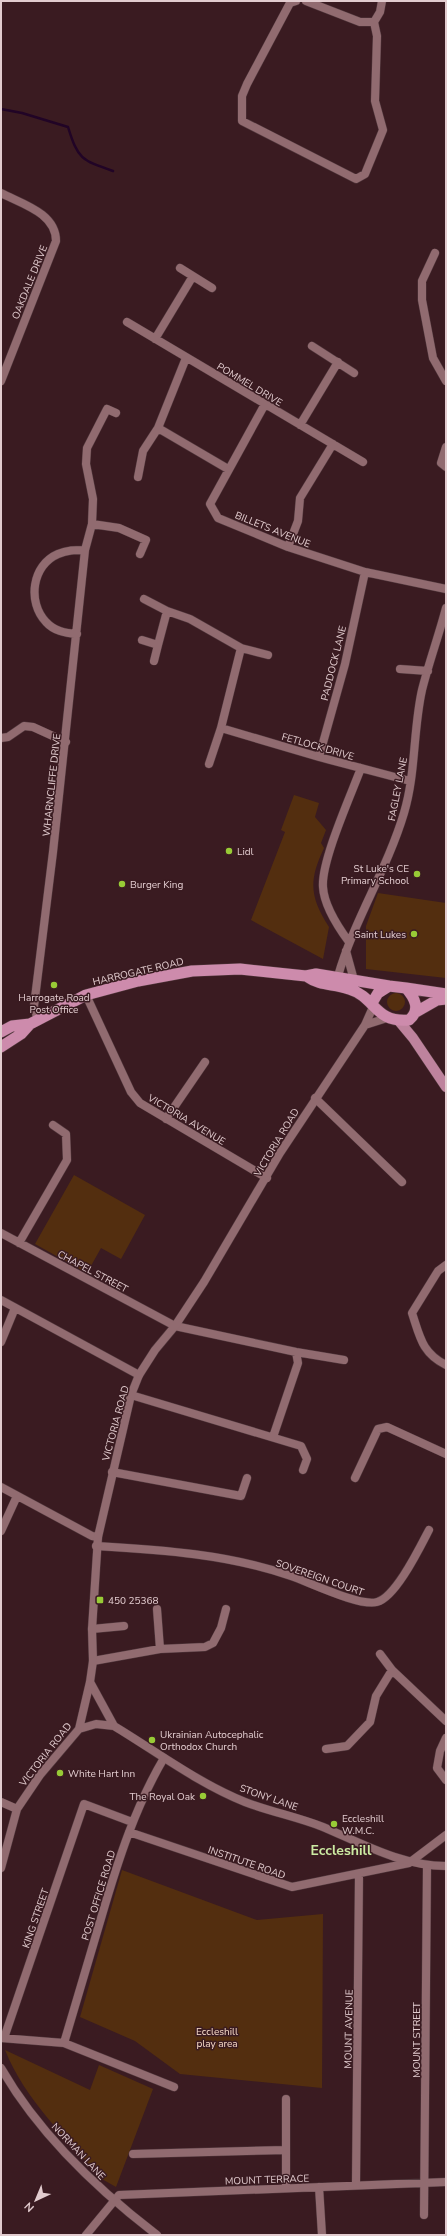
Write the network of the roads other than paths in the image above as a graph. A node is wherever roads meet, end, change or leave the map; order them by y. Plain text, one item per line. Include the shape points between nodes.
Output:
1 (296, 1) edge
2 (306, 1) edge
3 (382, 1) edge
4 (374, 22) junction
5 (1, 193) edge
6 (435, 252) dead end
7 (180, 268) dead end
8 (193, 276) junction
9 (212, 288) dead end
10 (127, 322) dead end
11 (155, 339) junction
12 (312, 346) dead end
13 (186, 358) junction
14 (338, 362) junction
15 (354, 373) dead end
16 (1, 381) edge
17 (446, 381) edge
18 (265, 404) junction
19 (116, 413) dead end
20 (300, 425) junction
21 (158, 428) junction
22 (333, 444) junction
23 (446, 448) edge
24 (363, 462) dead end
25 (446, 467) edge
26 (228, 469) junction
27 (138, 477) dead end
28 (92, 524) junction
29 (288, 547) junction
30 (85, 550) junction
31 (140, 554) dead end
32 (364, 572) junction
33 (446, 589) edge
34 (144, 599) dead end
35 (446, 608) edge
36 (167, 611) junction
37 (77, 634) junction
38 (142, 640) dead end
39 (158, 645) junction
40 (241, 648) junction
41 (268, 655) dead end
42 (154, 661) dead end
43 (400, 669) dead end
44 (428, 671) junction
45 (221, 728) junction
46 (1, 738) edge
47 (66, 742) junction
48 (319, 757) junction
49 (209, 764) dead end
50 (361, 768) junction
51 (410, 781) junction
52 (349, 942) junction
53 (346, 951) junction
54 (306, 976) junction
55 (338, 976) junction
56 (354, 980) junction
57 (389, 986) junction
58 (341, 988) junction
59 (406, 988) junction
60 (446, 994) edge
61 (86, 995) junction
62 (446, 999) edge
63 (372, 1005) junction
64 (412, 1016) junction
65 (392, 1019) junction
66 (34, 1023) junction
67 (365, 1025) junction
68 (1, 1032) edge
69 (413, 1038) junction
70 (1, 1047) edge
71 (205, 1062) dead end
72 (446, 1087) edge
73 (315, 1098) junction
74 (166, 1119) junction
75 (53, 1126) dead end
76 (266, 1178) junction
77 (402, 1182) dead end
78 (1, 1233) edge
79 (19, 1243) junction
80 (446, 1265) edge
81 (1, 1300) edge
82 (15, 1308) junction
83 (175, 1326) junction
84 (1, 1342) edge
85 (296, 1352) junction
86 (344, 1360) dead end
87 (446, 1365) edge
88 (139, 1375) junction
89 (132, 1395) junction
90 (273, 1437) junction
91 (446, 1454) edge
92 (303, 1470) dead end
93 (112, 1472) junction
94 (247, 1478) dead end
95 (355, 1478) dead end
96 (1, 1487) edge
97 (17, 1496) junction
98 (429, 1530) dead end
99 (1, 1531) edge
100 (98, 1537) junction
101 (96, 1546) junction
102 (157, 1609) dead end
103 (226, 1609) dead end
104 (124, 1626) dead end
105 (92, 1629) junction
106 (160, 1649) junction
107 (380, 1654) dead end
108 (92, 1661) junction
109 (392, 1670) junction
110 (90, 1682) junction
111 (446, 1721) edge
112 (114, 1726) junction
113 (79, 1729) junction
114 (446, 1738) edge
115 (326, 1748) dead end
116 (164, 1758) junction
117 (446, 1780) edge
118 (1, 1802) edge
119 (17, 1809) junction
120 (132, 1822) junction
121 (129, 1832) junction
122 (446, 1835) edge
123 (409, 1863) junction
124 (427, 1866) junction
125 (446, 1866) edge
126 (1, 1868) edge
127 (359, 1875) junction
128 (3, 2038) edge
129 (64, 2043) junction
130 (1, 2068) edge
131 (174, 2087) dead end
132 (286, 2099) dead end
133 (286, 2150) junction
134 (133, 2154) dead end
135 (446, 2182) edge
136 (424, 2183) junction
137 (356, 2184) junction
138 (319, 2187) junction
139 (286, 2188) junction
140 (114, 2202) junction
141 (424, 2215) dead end
142 (86, 2235) edge
143 (157, 2235) edge
144 (322, 2235) edge

1 - 4 street via 290,3 247,84 242,96 242,121 356,179 365,174 383,130 375,101 377,36
2 - 4 street via 360,22
3 - 4 street via 380,12
5 - 16 street, OAKDALE DRIVE via 49,220 55,229 56,241
6 - 17 street via 422,281 422,300 433,358
7 - 8 street
8 - 9 street
8 - 11 street
10 - 11 street, POMMEL DRIVE
11 - 13 street, POMMEL DRIVE
12 - 14 street
13 - 18 street, POMMEL DRIVE
13 - 21 street
14 - 15 street
14 - 20 street
18 - 20 street, POMMEL DRIVE
18 - 26 street, BILLETS AVENUE
19 - 28 street, WHARNCLIFFE DRIVE via 107,409 87,448 86,464 94,499
20 - 22 street, POMMEL DRIVE
21 - 26 street
21 - 27 street via 143,451
22 - 24 street, POMMEL DRIVE
22 - 29 street via 300,498 298,521
23 - 25 street via 440,464
26 - 29 street, BILLETS AVENUE via 210,504 218,518
28 - 30 street, WHARNCLIFFE DRIVE
28 - 31 street via 119,528 146,540
29 - 32 street, BILLETS AVENUE
30 - 37 street, WHARNCLIFFE DRIVE
30 - 37 street via 69,550 56,554 45,563 34,585 36,608 47,623 64,633
32 - 33 street, BILLETS AVENUE
32 - 48 street, PADDOCK LANE via 345,664
34 - 36 street
35 - 44 street, FAGLEY LANE
36 - 39 street
36 - 40 street via 190,619
37 - 47 street, WHARNCLIFFE DRIVE
38 - 39 street
39 - 42 street
40 - 41 street
40 - 45 street
43 - 44 street
44 - 51 street, FAGLEY LANE via 422,691
45 - 48 street, FETLOCK DRIVE
45 - 49 street
46 - 47 street via 8,737 24,726 33,727
47 - 66 street, WHARNCLIFFE DRIVE
48 - 50 street, FETLOCK DRIVE
50 - 51 street, FETLOCK DRIVE
50 - 52 street via 329,857 323,888 336,923
51 - 52 street, FAGLEY LANE via 397,835
52 - 53 street, FAGLEY LANE
53 - 55 street, FAGLEY LANE
53 - 56 street
54 - 55 highway, HARROGATE ROAD
54 - 58 highway, HARROGATE ROAD via 317,984
54 - 61 highway, HARROGATE ROAD via 240,969 192,971 138,981
55 - 56 highway, HARROGATE ROAD
55 - 58 street
56 - 57 highway, HARROGATE ROAD
57 - 59 highway, HARROGATE ROAD
57 - 63 highway via 378,992
58 - 63 highway, HARROGATE ROAD via 348,988
59 - 60 highway, HARROGATE ROAD
59 - 64 highway via 416,1002
61 - 66 highway, HARROGATE ROAD
61 - 74 street, VICTORIA AVENUE via 131,1092 140,1103
62 - 64 highway via 437,1000
63 - 65 highway, HARROGATE ROAD
63 - 67 street, VICTORIA ROAD
64 - 65 highway
64 - 69 main road
65 - 67 street
65 - 69 main road
66 - 68 highway, HARROGATE ROAD via 12,1026
66 - 70 highway, HARROGATE ROAD
67 - 73 street, VICTORIA ROAD
69 - 72 main road
71 - 74 street
73 - 76 street, VICTORIA ROAD
73 - 77 street
74 - 76 street, VICTORIA AVENUE
75 - 79 street via 66,1134 67,1160
76 - 83 street, VICTORIA ROAD
78 - 79 street, CHAPEL STREET
79 - 83 street, CHAPEL STREET
80 - 87 street via 438,1271 412,1313 427,1352 433,1359
81 - 82 street
82 - 84 street
82 - 88 street
83 - 85 street, CHAPEL STREET
83 - 88 street, VICTORIA ROAD
85 - 86 street, CHAPEL STREET
85 - 90 street via 298,1363
88 - 89 street, VICTORIA ROAD
89 - 90 street
89 - 93 street, VICTORIA ROAD
90 - 92 street via 301,1446 307,1459
91 - 95 street via 387,1427 378,1430
93 - 94 street via 241,1496
93 - 100 street, VICTORIA ROAD
96 - 97 street
97 - 99 street
97 - 100 street
98 - 101 street, SOVEREIGN COURT via 409,1568 384,1598 370,1604 289,1575 242,1563 177,1550
100 - 101 street, VICTORIA ROAD
101 - 105 street, VICTORIA ROAD
102 - 106 street
103 - 106 street via 221,1628 213,1643 205,1647
104 - 105 street
105 - 108 street, VICTORIA ROAD
106 - 108 street
107 - 109 street
108 - 110 street, VICTORIA ROAD
109 - 111 street
109 - 115 street via 376,1696 370,1722 348,1746
110 - 112 street, STONY LANE
110 - 113 street, VICTORIA ROAD
112 - 113 street, STONY LANE via 96,1724
112 - 116 street, STONY LANE
113 - 119 street, VICTORIA ROAD via 40,1775
114 - 117 street via 440,1750 437,1768
116 - 120 street, POST OFFICE ROAD via 152,1777
116 - 123 street, STONY LANE via 246,1802 310,1822
118 - 119 street
119 - 126 street, VICTORIA ROAD
120 - 121 street, POST OFFICE ROAD
120 - 128 street, KING STREET via 84,1804
121 - 127 street, INSTITUTE ROAD via 292,1887
121 - 129 street, POST OFFICE ROAD
122 - 123 street
123 - 124 street, STONY LANE
123 - 127 street, INSTITUTE ROAD
124 - 125 street, STONY LANE
124 - 136 street, MOUNT STREET
127 - 137 street, MOUNT AVENUE
128 - 129 street
129 - 131 street
130 - 140 street, NORMAN LANE via 13,2089 40,2124
132 - 133 street
133 - 134 street
133 - 139 street
135 - 136 street, MOUNT TERRACE
136 - 137 street, MOUNT TERRACE
136 - 141 street, MOUNT STREET
137 - 138 street, MOUNT TERRACE
138 - 139 street, MOUNT TERRACE
138 - 144 street
139 - 140 street, MOUNT TERRACE via 119,2195
140 - 142 street
140 - 143 street, NORMAN LANE

